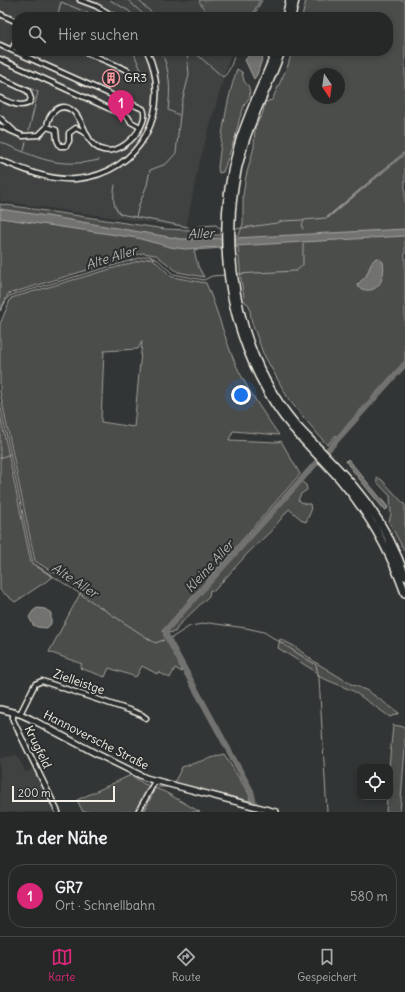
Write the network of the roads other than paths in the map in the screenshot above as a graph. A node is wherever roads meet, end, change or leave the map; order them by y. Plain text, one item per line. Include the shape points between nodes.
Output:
1 (80, 0) edge
2 (290, 0) edge
3 (295, 0) edge
4 (106, 12) edge
5 (287, 12) edge
6 (292, 12) edge
7 (0, 14) edge
8 (12, 20) edge
9 (0, 45) edge
10 (12, 50) edge
11 (25, 56) edge
12 (95, 56) edge
13 (149, 56) edge
14 (274, 56) edge
15 (279, 56) edge
16 (0, 60) edge
17 (127, 70) dead end
18 (0, 78) edge
19 (0, 98) edge
20 (0, 118) edge
21 (81, 122) junction
22 (0, 126) edge
23 (47, 127) junction
24 (140, 127) junction
25 (76, 128) junction
26 (16, 133) junction
27 (86, 133) junction
28 (0, 160) edge
29 (228, 222) junction
30 (335, 469) junction
31 (405, 576) edge
32 (405, 593) edge
33 (0, 709) edge
34 (13, 712) junction
35 (20, 714) junction
36 (146, 718) dead end
37 (155, 781) junction
38 (58, 812) edge
39 (138, 812) edge
40 (276, 812) edge

1 - 4 street
2 - 5 highway
3 - 6 highway
7 - 8 street
9 - 10 street
11 - 24 street via 143,109 145,118
12 - 17 street
13 - 28 street via 156,79 155,114 136,149 119,164 90,177 63,179 38,175
14 - 29 highway via 238,146 227,196
15 - 29 highway via 243,146
16 - 24 street via 128,117
18 - 19 street via 28,90 31,99 24,106
20 - 26 street
21 - 23 street via 73,111 64,107 54,111
21 - 25 street
21 - 27 street
22 - 26 street
23 - 25 street via 56,130 60,146 66,146 70,141 69,133
23 - 26 street via 40,135 23,136
24 - 27 street via 126,145 114,151 98,147
25 - 27 street
29 - 30 highway via 237,311 256,357 271,387 296,424
30 - 31 highway via 354,487 372,512 394,550
30 - 32 highway via 380,536
33 - 34 street, Hannoversche Straße
34 - 35 street, Hannoversche Straße
34 - 38 street, Krugfeld via 13,720
35 - 36 street, Zielleistge via 35,684 42,681
35 - 37 street, Hannoversche Straße via 95,754
37 - 39 street
37 - 40 street, Hannoversche Straße

